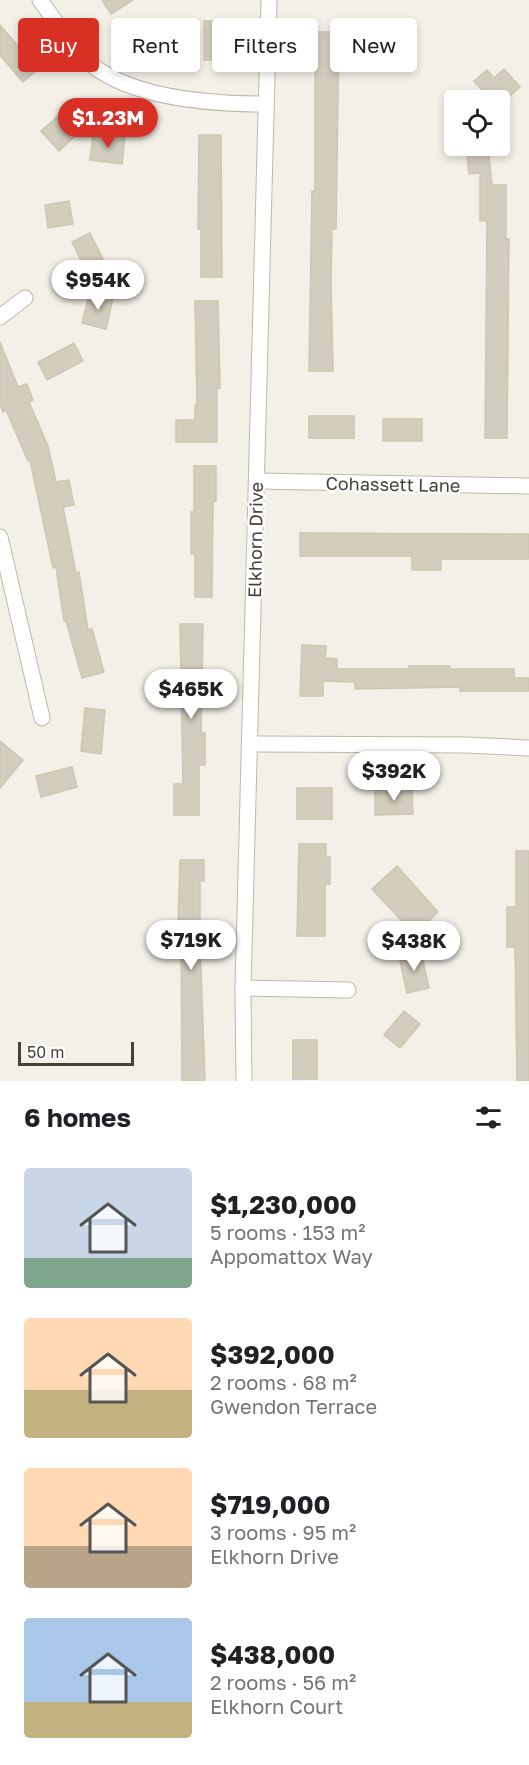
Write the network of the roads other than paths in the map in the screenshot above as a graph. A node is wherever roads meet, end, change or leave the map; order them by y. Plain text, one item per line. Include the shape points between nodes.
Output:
1 (40, 0) edge
2 (269, 0) edge
3 (266, 105) junction
4 (25, 298) dead end
5 (0, 317) edge
6 (257, 482) junction
7 (529, 486) edge
8 (0, 537) edge
9 (42, 718) dead end
10 (250, 744) junction
11 (529, 748) edge
12 (243, 988) junction
13 (348, 990) dead end
14 (244, 1081) edge

1 - 3 street via 76,48 95,67 117,80 137,88 225,105
2 - 3 street, Elkhorn Drive
3 - 6 street, Elkhorn Drive
4 - 5 street
6 - 7 street, Cohassett Lane
6 - 10 street, Elkhorn Drive
8 - 9 street
10 - 11 street
10 - 12 street, Elkhorn Drive
12 - 13 street
12 - 14 street, Elkhorn Drive

